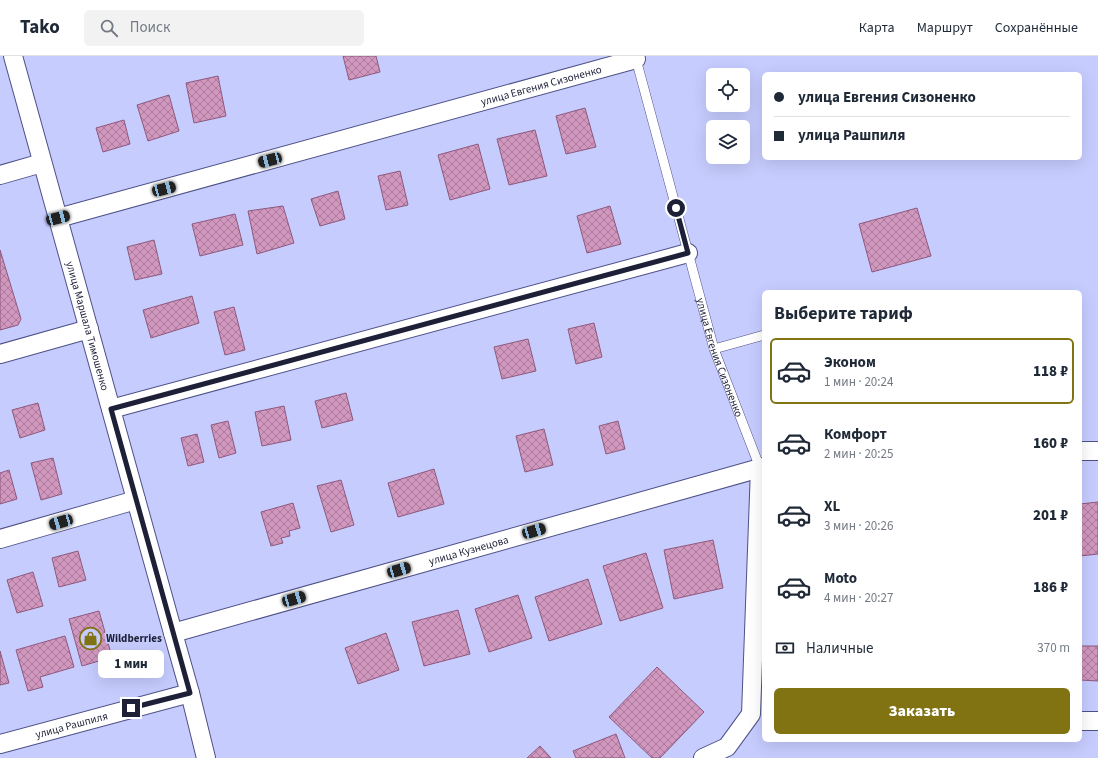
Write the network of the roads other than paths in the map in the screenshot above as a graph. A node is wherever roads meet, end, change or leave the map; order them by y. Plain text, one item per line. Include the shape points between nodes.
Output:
1 (13, 56) edge
2 (636, 59) joint
3 (42, 163) junction
4 (0, 175) edge
5 (58, 218) junction
6 (688, 253) junction
7 (89, 329) junction
8 (762, 336) edge
9 (714, 349) junction
10 (0, 354) edge
11 (111, 409) junction
12 (1082, 451) edge
13 (1098, 451) edge
14 (762, 467) edge
15 (136, 500) junction
16 (0, 539) edge
17 (173, 633) junction
18 (190, 693) junction
19 (758, 715) edge
20 (1082, 721) edge
21 (1098, 721) edge
22 (0, 744) edge
23 (206, 758) edge
24 (703, 758) edge

1 - 3 street, улица Маршала Тимошенко
2 - 5 street, улица Евгения Сизоненко
2 - 6 lane, улица Евгения Сизоненко
3 - 4 street
3 - 5 street, улица Маршала Тимошенко
5 - 7 street, улица Маршала Тимошенко
6 - 9 lane, улица Евгения Сизоненко
6 - 11 street
7 - 10 street
7 - 11 street, улица Маршала Тимошенко
8 - 9 lane
9 - 14 lane, улица Евгения Сизоненко
11 - 15 street, улица Маршала Тимошенко
12 - 13 street
14 - 17 street, улица Кузнецова
14 - 19 street
15 - 16 street
15 - 17 street, улица Маршала Тимошенко
17 - 18 street, улица Маршала Тимошенко
18 - 22 street, улица Рашпиля
18 - 23 street, улица Маршала Тимошенко
19 - 24 street via 727,747
20 - 21 street

